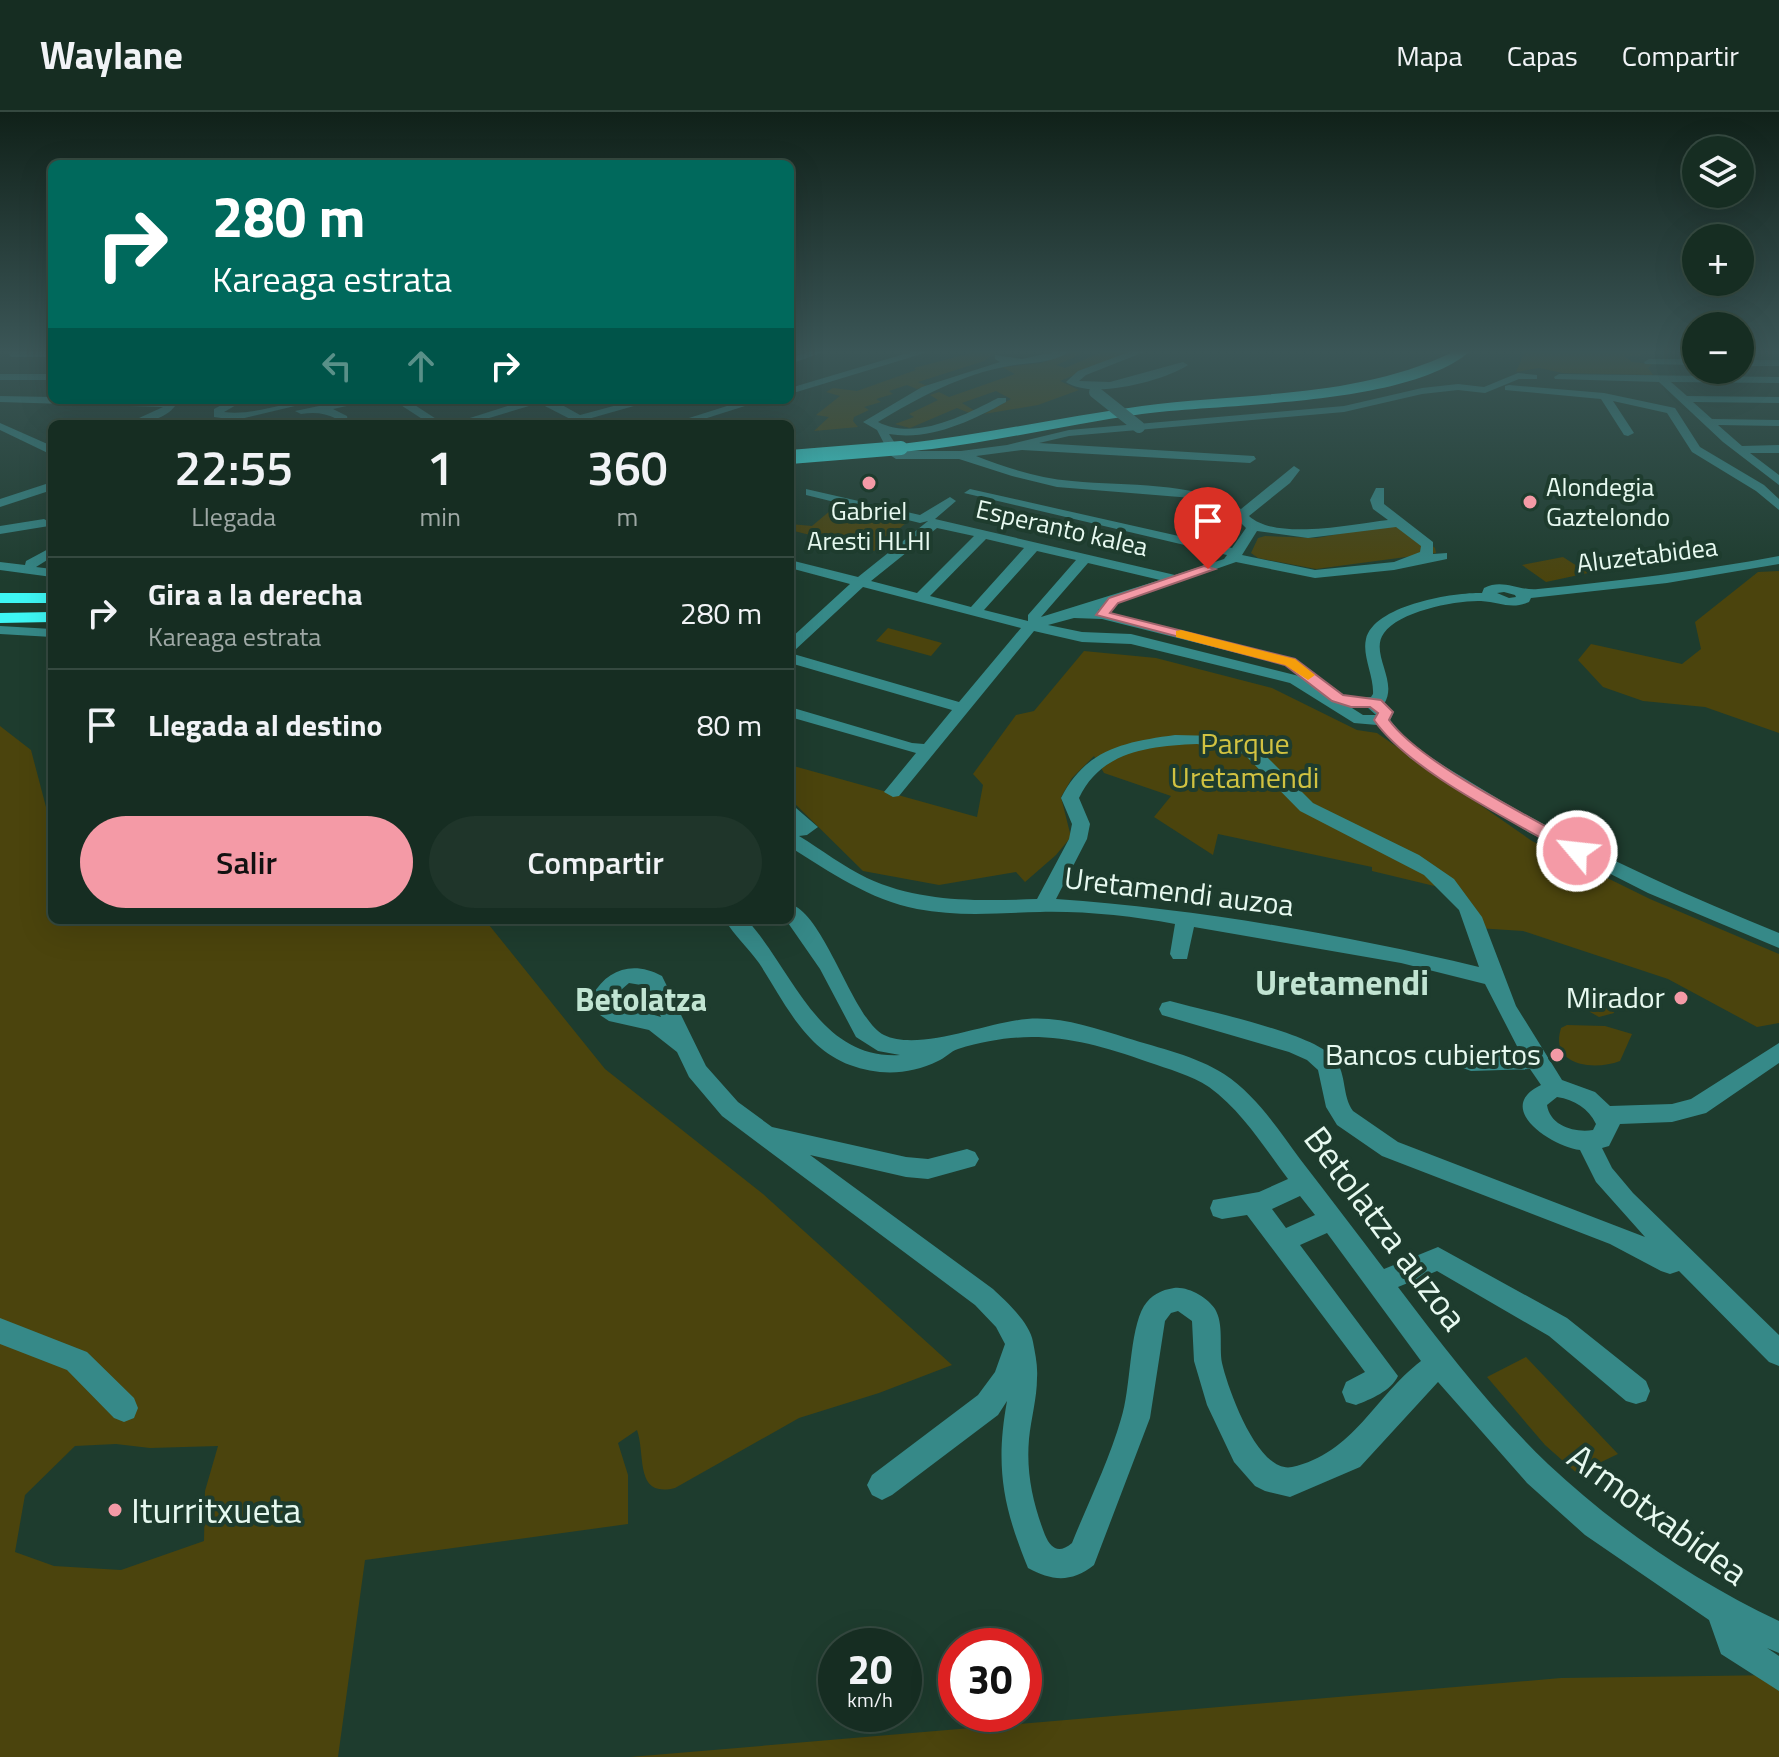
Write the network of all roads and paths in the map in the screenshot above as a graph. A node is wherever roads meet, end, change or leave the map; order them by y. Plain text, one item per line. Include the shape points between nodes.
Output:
1 (880, 429) edge
2 (933, 429) edge
3 (1038, 429) edge
4 (1118, 429) edge
5 (1625, 429) edge
6 (1684, 429) edge
7 (1718, 429) edge
8 (1628, 433) dead end
9 (2, 434) edge
10 (894, 438) junction
11 (794, 446) edge
12 (1012, 446) junction
13 (48, 449) edge
14 (1696, 449) junction
15 (1741, 449) junction
16 (1779, 449) edge
17 (961, 455) junction
18 (794, 456) edge
19 (1250, 459) dead end
20 (1294, 470) dead end
21 (1779, 481) edge
22 (48, 487) edge
23 (1380, 491) dead end
24 (810, 492) dead end
25 (970, 493) dead end
26 (950, 501) dead end
27 (0, 503) edge
28 (1779, 506) edge
29 (1241, 515) junction
30 (48, 523) edge
31 (1395, 523) dead end
32 (1253, 527) junction
33 (0, 530) edge
34 (984, 534) junction
35 (1034, 546) junction
36 (48, 553) edge
37 (1236, 555) junction
38 (1442, 556) dead end
39 (1085, 558) junction
40 (1779, 560) edge
41 (1412, 562) junction
42 (31, 564) dead end
43 (794, 565) edge
44 (0, 566) edge
45 (48, 572) edge
46 (1177, 580) junction
47 (863, 582) junction
48 (0, 598) edge
49 (48, 598) edge
50 (920, 598) junction
51 (1113, 600) junction
52 (974, 612) junction
53 (1074, 614) junction
54 (1102, 615) junction
55 (48, 617) edge
56 (0, 618) edge
57 (1042, 625) junction
58 (0, 630) edge
59 (48, 633) edge
60 (1099, 637) junction
61 (794, 643) edge
62 (794, 659) edge
63 (1350, 707) junction
64 (963, 708) junction
65 (1379, 712) junction
66 (794, 713) edge
67 (928, 749) junction
68 (893, 792) dead end
69 (794, 815) edge
70 (794, 828) edge
71 (794, 841) edge
72 (1043, 905) junction
73 (794, 917) edge
74 (1186, 918) junction
75 (738, 924) edge
76 (1779, 941) edge
77 (1180, 954) dead end
78 (1493, 978) junction
79 (1170, 1009) dead end
80 (948, 1044) junction
81 (682, 1045) dead end
82 (1779, 1052) edge
83 (1537, 1060) junction
84 (1471, 1062) dead end
85 (1555, 1088) junction
86 (1605, 1115) junction
87 (761, 1135) junction
88 (1588, 1143) junction
89 (967, 1159) dead end
90 (1306, 1182) junction
91 (1253, 1203) junction
92 (1222, 1208) dead end
93 (1333, 1219) junction
94 (1282, 1241) junction
95 (1682, 1258) junction
96 (1380, 1283) junction
97 (0, 1331) edge
98 (1020, 1341) junction
99 (1779, 1353) edge
100 (1440, 1364) junction
101 (1636, 1391) dead end
102 (1356, 1392) dead end
103 (124, 1408) dead end
104 (882, 1485) dead end
105 (1722, 1610) junction
106 (1779, 1637) edge
107 (1779, 1675) edge

1 - 10 street
2 - 10 street
3 - 10 highway via 1004,435
4 - 12 street
5 - 8 street
6 - 14 street
7 - 15 street
9 - 13 street
10 - 11 highway
10 - 17 street via 882,431 893,454
10 - 18 highway, bridge
12 - 17 street
12 - 19 street
14 - 15 street
14 - 28 street via 1760,488
15 - 16 street
15 - 21 street
17 - 29 street via 1070,485 1179,491
20 - 29 street via 1285,483
22 - 27 street
23 - 41 street via 1378,506 1428,545 1426,554
24 - 26 street via 920,519
25 - 37 street
29 - 32 street
30 - 33 street
31 - 32 street via 1308,534
32 - 37 street
34 - 35 street, Esperanto kalea
34 - 47 street, Esperanto kalea via 929,525
34 - 50 street
35 - 39 street, Esperanto kalea
35 - 52 street
36 - 42 street
37 - 41 street via 1315,574
37 - 46 street
38 - 41 street
39 - 46 street, Esperanto kalea
39 - 57 street
40 - 65 street, Aluzetabidea via 1652,581 1521,593 1524,599 1515,603 1491,597 1419,606 1388,618 1376,630 1372,641 1382,691
43 - 47 street
44 - 45 street
46 - 51 street
47 - 50 street
47 - 61 street
48 - 49 highway
50 - 52 street
51 - 53 street
51 - 54 street
52 - 57 street
53 - 54 street
53 - 57 street
54 - 60 street via 1110,627
54 - 63 street via 1290,662
55 - 56 highway
57 - 60 street
57 - 64 street
58 - 59 street
60 - 63 street via 1131,639 1296,680
62 - 64 street
63 - 65 street via 1366,722
64 - 67 street
65 - 76 street via 1391,733 1443,772 1553,839 1674,899
66 - 67 street
67 - 68 street
69 - 70 street via 809,827
71 - 72 street via 861,883 917,902 977,908
72 - 74 street, Uretamendi auzoa
72 - 78 street, Uretamendi auzoa via 1078,839 1081,824 1070,798 1087,770 1133,748 1186,738 1217,739 1248,749 1313,812 1425,867 1460,898 1477,928
73 - 80 street, Betolatza auzoa via 862,1032 894,1047
74 - 77 street
74 - 78 street, Uretamendi auzoa
75 - 80 street, Betolatza auzoa via 766,957 805,1021 841,1052 856,1060 901,1065
78 - 83 street, Uretamendi auzoa
79 - 95 street via 1315,1054 1327,1065 1337,1107 1345,1118 1390,1149 1619,1236 1670,1263
80 - 90 street, Betolatza auzoa via 1029,1026 1062,1029 1187,1067 1217,1081 1251,1111
81 - 87 street, Betolatza auzoa via 711,1090
82 - 86 street via 1698,1106 1672,1113
83 - 84 street
83 - 85 street, Uretamendi auzoa
85 - 86 street via 1580,1094
85 - 88 street via 1536,1100 1539,1118 1556,1135
86 - 88 street via 1607,1133
87 - 89 street, Betolatza auzoa via 906,1167 928,1169
87 - 98 street, Betolatza auzoa via 984,1297 1005,1315
88 - 95 street via 1624,1200
90 - 91 street
90 - 93 street, Betolatza auzoa
91 - 92 street
91 - 94 street
93 - 94 street
93 - 96 street, Betolatza auzoa
94 - 102 street via 1384,1376
95 - 99 street
96 - 100 street, Betolatza auzoa
96 - 101 street via 1438,1258 1558,1327
97 - 103 street via 77,1361
98 - 100 street, Betolatza auzoa via 1026,1366 1014,1469 1039,1557 1054,1566 1071,1565 1083,1554 1136,1418 1153,1316 1163,1303 1178,1299 1196,1306 1205,1317 1217,1395 1244,1452 1265,1476 1290,1482 1350,1457
98 - 104 street via 1005,1380 988,1405
100 - 105 street, Armotxabidea via 1537,1473 1596,1524
105 - 106 street, Armotxabidea
105 - 107 street via 1732,1643

